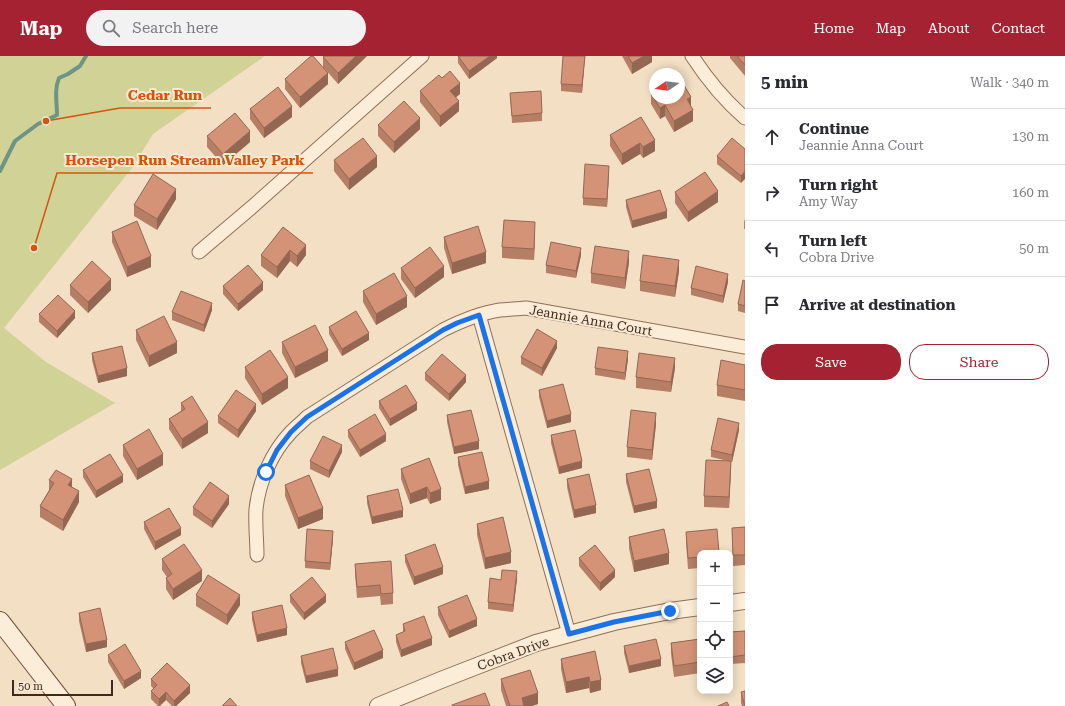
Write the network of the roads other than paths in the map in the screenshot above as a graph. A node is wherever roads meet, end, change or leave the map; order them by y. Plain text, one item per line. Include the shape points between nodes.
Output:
1 (422, 56) edge
2 (692, 56) edge
3 (745, 118) edge
4 (199, 252) dead end
5 (479, 315) junction
6 (745, 347) edge
7 (257, 555) dead end
8 (745, 601) edge
9 (733, 603) edge
10 (697, 607) edge
11 (0, 621) edge
12 (569, 634) junction
13 (66, 706) edge
14 (378, 706) edge

1 - 4 street
2 - 3 street via 716,89
5 - 6 street, Jeannie Anna Court via 526,308
5 - 7 street, Jeannie Anna Court via 443,330 307,417 291,432 277,450 260,488 256,510
5 - 12 street
8 - 9 street
10 - 12 street, Cobra Drive via 614,622
11 - 13 main road
12 - 14 street, Cobra Drive via 536,643

